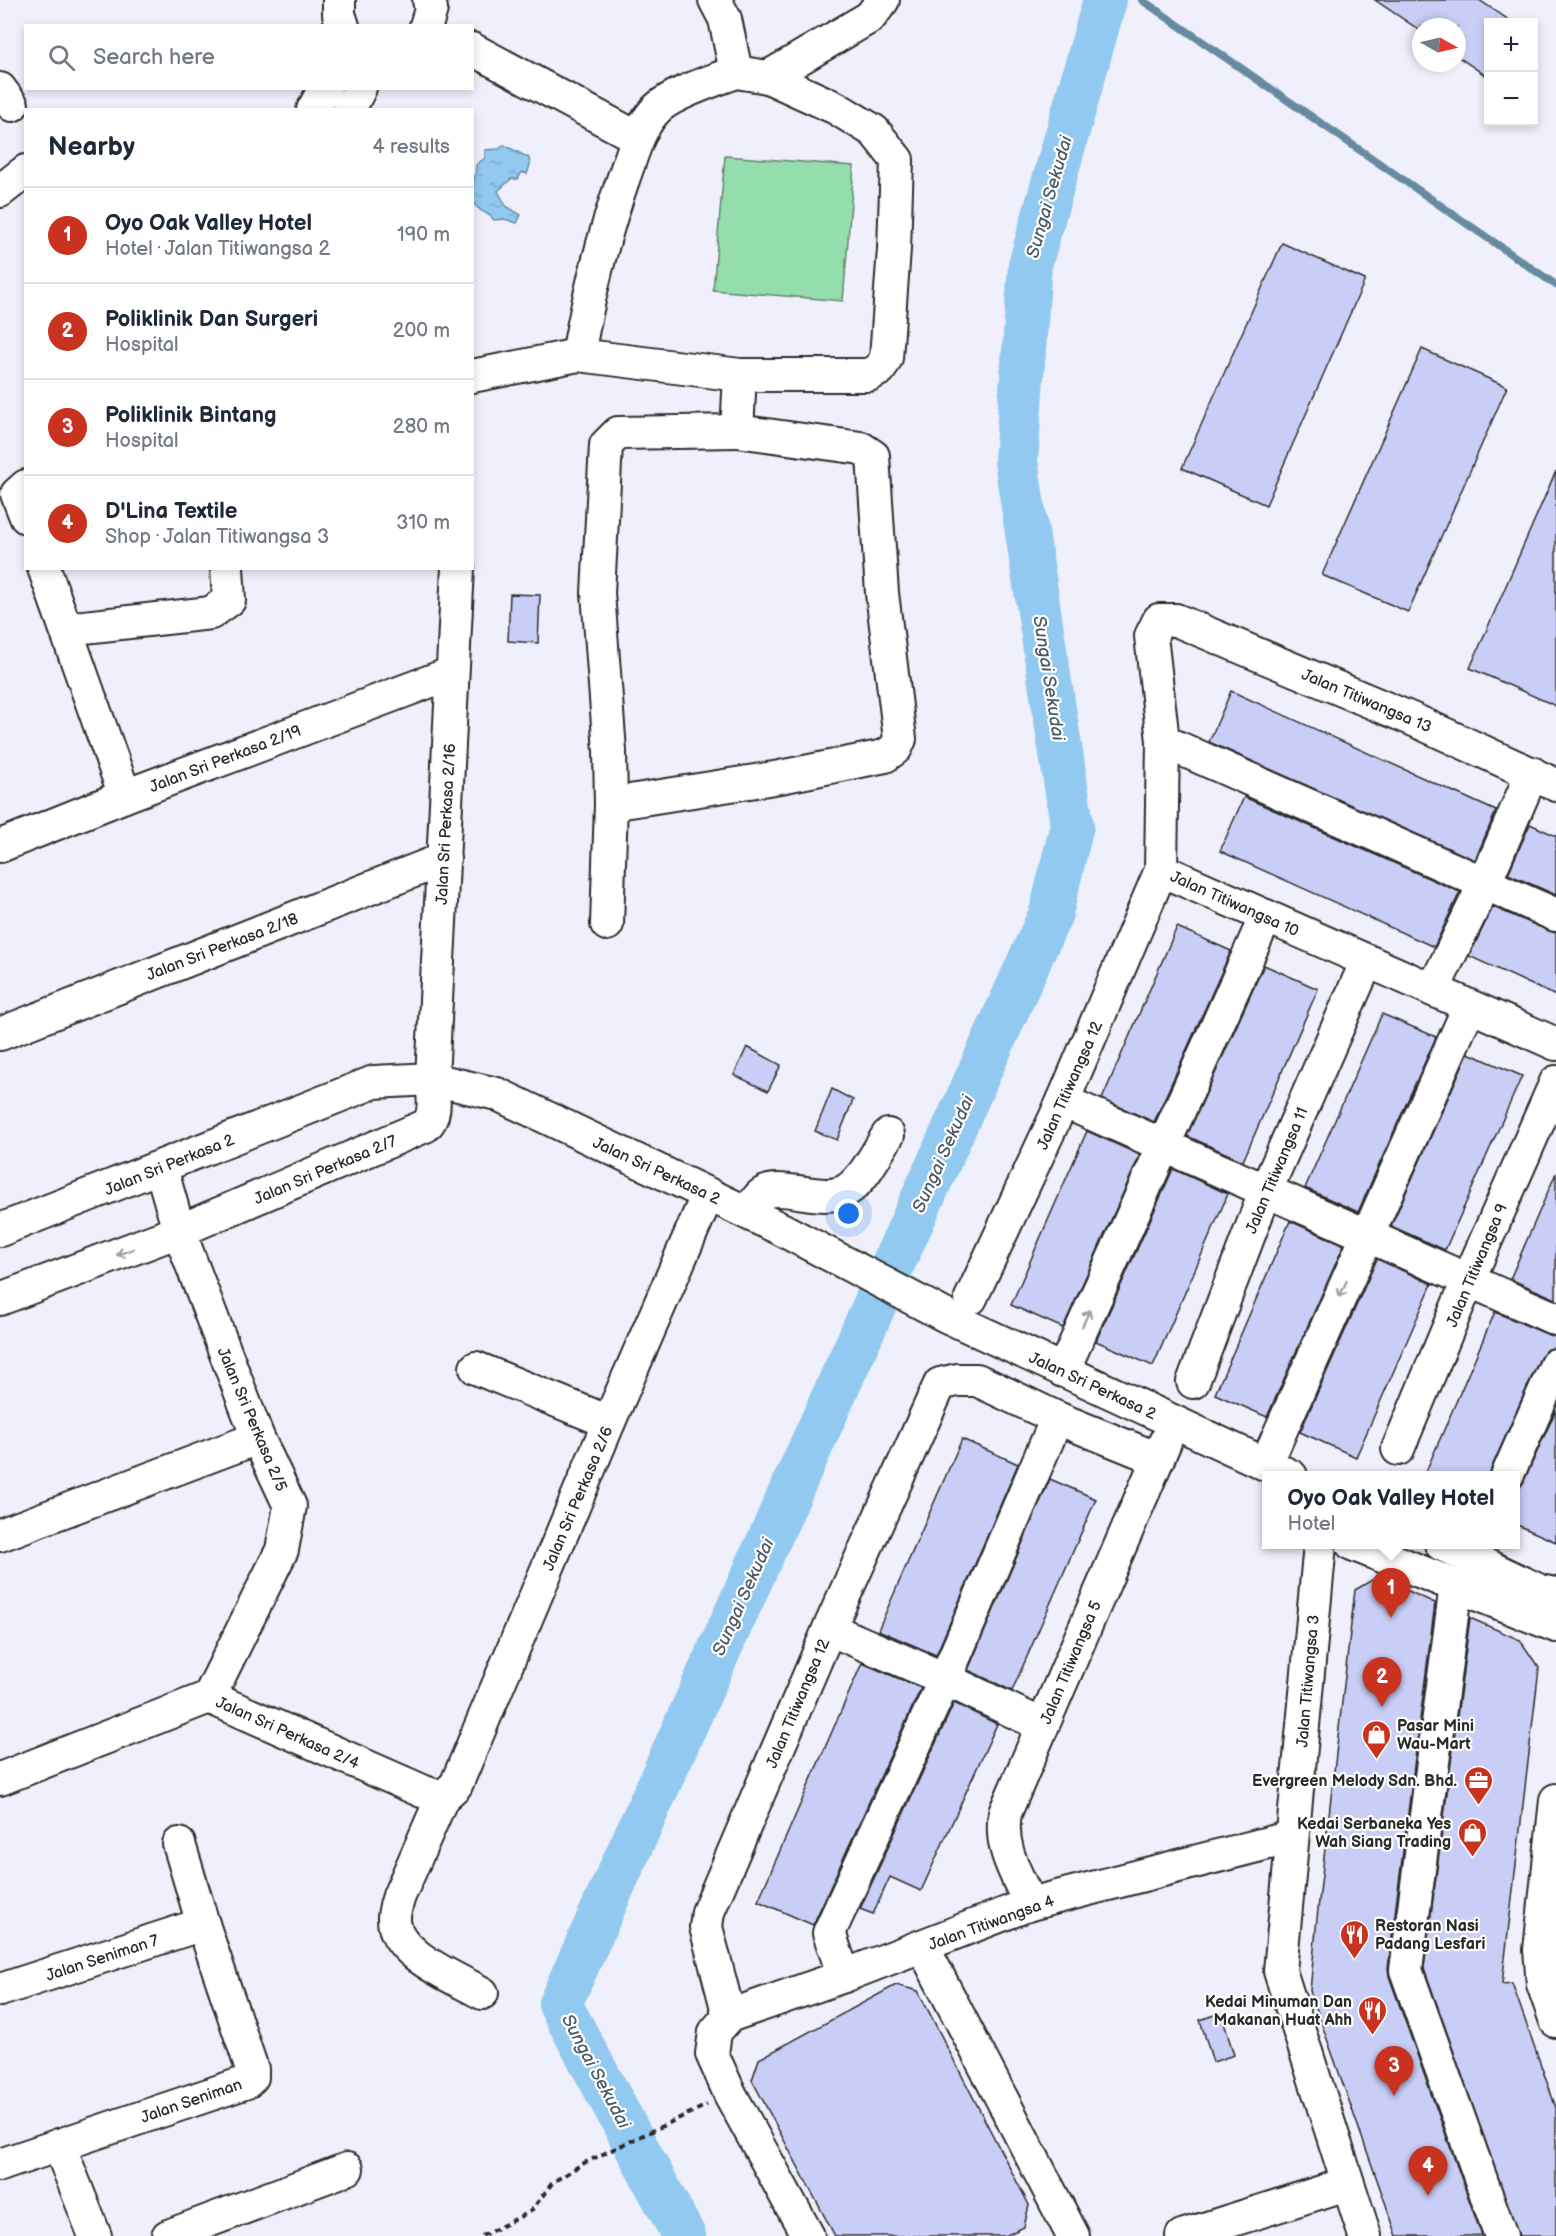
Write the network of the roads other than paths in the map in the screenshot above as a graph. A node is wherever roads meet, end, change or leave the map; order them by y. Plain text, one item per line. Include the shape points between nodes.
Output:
1 (339, 0) edge
2 (429, 0) edge
3 (715, 0) edge
4 (883, 0) edge
5 (342, 24) edge
6 (427, 24) edge
7 (474, 50) edge
8 (735, 72) junction
9 (768, 77) junction
10 (324, 90) edge
11 (359, 90) edge
12 (314, 108) edge
13 (350, 108) edge
14 (638, 138) junction
15 (24, 173) edge
16 (0, 191) edge
17 (578, 355) junction
18 (740, 375) junction
19 (474, 376) edge
20 (737, 431) junction
21 (24, 488) edge
22 (24, 512) edge
23 (45, 570) edge
24 (227, 570) edge
25 (458, 570) edge
26 (1176, 620) joint
27 (66, 629) junction
28 (452, 672) junction
29 (1163, 741) junction
30 (1544, 779) edge
31 (125, 795) junction
32 (611, 804) junction
33 (0, 846) edge
34 (444, 859) junction
35 (1161, 870) junction
36 (1485, 883) junction
37 (1556, 915) edge
38 (1266, 916) junction
39 (607, 924) dead end
40 (1367, 961) junction
41 (1433, 990) junction
42 (1469, 1006) junction
43 (0, 1034) edge
44 (1556, 1044) edge
45 (432, 1079) junction
46 (1556, 1082) edge
47 (1063, 1101) junction
48 (888, 1134) dead end
49 (1164, 1144) junction
50 (161, 1168) junction
51 (1266, 1190) junction
52 (708, 1194) junction
53 (748, 1213) junction
54 (0, 1230) edge
55 (179, 1231) junction
56 (1367, 1236) junction
57 (1468, 1281) junction
58 (0, 1299) edge
59 (959, 1308) junction
60 (1556, 1319) edge
61 (1556, 1365) edge
62 (476, 1368) dead end
63 (1063, 1371) junction
64 (1193, 1382) dead end
65 (1057, 1418) junction
66 (609, 1422) junction
67 (1174, 1422) junction
68 (258, 1438) junction
69 (1398, 1449) dead end
70 (1158, 1460) junction
71 (1278, 1470) edge
72 (1509, 1471) edge
73 (0, 1536) edge
74 (1320, 1549) edge
75 (1362, 1549) edge
76 (1473, 1551) edge
77 (1456, 1586) junction
78 (1556, 1594) edge
79 (1556, 1626) edge
80 (829, 1629) junction
81 (945, 1679) junction
82 (209, 1697) junction
83 (1042, 1725) junction
84 (0, 1779) edge
85 (442, 1798) junction
86 (1556, 1800) edge
87 (1292, 1837) junction
88 (179, 1844) dead end
89 (1030, 1904) junction
90 (203, 1924) junction
91 (923, 1947) junction
92 (844, 1976) junction
93 (0, 1990) edge
94 (482, 1993) dead end
95 (729, 2016) junction
96 (1556, 2021) edge
97 (59, 2145) junction
98 (0, 2165) edge
99 (347, 2169) dead end
100 (1347, 2184) junction
101 (95, 2236) edge
102 (168, 2236) edge
103 (808, 2236) edge
104 (1073, 2236) edge
105 (1182, 2236) edge
106 (1365, 2236) edge
107 (1501, 2236) edge

1 - 5 street
2 - 6 street
3 - 8 street via 725,19
4 - 9 street via 870,17
7 - 14 street
8 - 9 street
8 - 14 street via 691,88 655,110
9 - 18 street via 836,108 874,131 897,160 886,358 880,369 869,375
10 - 12 street
11 - 13 street
14 - 17 street via 612,210 589,294
15 - 16 street
17 - 18 street
17 - 19 street
18 - 20 street
20 - 32 street via 618,433 606,445 598,593
20 - 32 street via 861,448 873,456 882,593 900,739 885,756
21 - 22 street via 17,494
23 - 27 street
24 - 27 street via 229,600 211,613
25 - 28 street, Jalan Sri Perkasa 2/16
26 - 29 street, Jalan Titiwangsa 10 via 1159,620 1151,636
26 - 30 street, Jalan Titiwangsa 13
27 - 31 street
28 - 31 street, Jalan Sri Perkasa 2/19
28 - 34 street, Jalan Sri Perkasa 2/16
29 - 35 street, Jalan Titiwangsa 10
29 - 36 street
30 - 36 street
31 - 33 street, Jalan Sri Perkasa 2/19
32 - 39 street
34 - 43 street, Jalan Sri Perkasa 2/18
34 - 45 street, Jalan Sri Perkasa 2/16
35 - 38 street, Jalan Titiwangsa 10
35 - 47 street, Jalan Titiwangsa 12
36 - 37 street
36 - 41 street
38 - 40 street, Jalan Titiwangsa 10
38 - 49 street
40 - 41 street, Jalan Titiwangsa 10
40 - 51 street, Jalan Titiwangsa 11
41 - 42 street, Jalan Titiwangsa 10
42 - 44 street, Jalan Titiwangsa 10
42 - 56 street
45 - 50 street, Jalan Sri Perkasa 2 via 374,1082
45 - 52 street, Jalan Sri Perkasa 2 via 497,1094
45 - 55 street, Jalan Sri Perkasa 2/7 via 434,1110 431,1122 425,1126
46 - 57 street, Jalan Titiwangsa 9
47 - 49 street
47 - 59 street, Jalan Titiwangsa 12
48 - 53 street via 857,1182 846,1191 831,1196 772,1190 762,1194
49 - 51 street
63 -> 49 street
50 - 54 street, Jalan Sri Perkasa 2
50 - 55 street, Jalan Sri Perkasa 2/5
51 - 56 street
51 - 64 street, Jalan Titiwangsa 11
52 - 53 street, Jalan Sri Perkasa 2
52 - 66 street, Jalan Sri Perkasa 2/6
53 - 59 street, Jalan Sri Perkasa 2 via 845,1263
55 -> 58 street, Jalan Sri Perkasa 2/7
55 - 68 street, Jalan Sri Perkasa 2/5
56 - 57 street
56 -> 71 street
57 - 60 street
57 - 69 street, Jalan Titiwangsa 9
59 - 63 street, Jalan Sri Perkasa 2
61 - 72 street
62 - 66 street
63 - 67 street, Jalan Sri Perkasa 2
65 - 70 street, Jalan Titiwangsa 12
65 - 80 street, Jalan Titiwangsa 12 via 977,1380 940,1384
65 - 81 street
66 - 85 street, Jalan Sri Perkasa 2/6 via 456,1785
67 - 70 street, Jalan Titiwangsa 5
67 - 71 street, Jalan Sri Perkasa 2
68 - 73 street
68 - 82 street, Jalan Sri Perkasa 2/5 via 290,1506 282,1550
70 - 83 street, Jalan Titiwangsa 5
74 - 87 street, Jalan Titiwangsa 3
75 - 77 street
76 - 78 street via 1540,1591
77 - 79 street
77 - 107 street via 1406,1970
80 - 81 street
80 - 95 street, Jalan Titiwangsa 12 via 708,1912 706,1928
81 - 83 street
81 - 92 street via 829,1933
82 - 84 street, Jalan Sri Perkasa 2/4
82 - 85 street, Jalan Sri Perkasa 2/4
83 - 89 street, Jalan Titiwangsa 5 via 1005,1813 1002,1830 1005,1850
85 - 94 street, Jalan Sri Perkasa 2/6 via 399,1896 393,1921 411,1952
86 - 96 street via 1540,1950 1543,1984
87 - 89 street, Jalan Titiwangsa 4
87 - 100 street, Jalan Titiwangsa 3 via 1280,1971
88 - 90 street, Jalan Seniman
89 - 91 street, Jalan Titiwangsa 4
90 - 93 street, Jalan Seniman 7
90 - 97 street, Jalan Seniman via 252,2076 247,2082
91 - 92 street, Jalan Titiwangsa 4
91 - 104 street
92 - 95 street, Jalan Titiwangsa 4
95 - 103 street via 715,2032 712,2054
97 - 98 street, Jalan Seniman
97 - 101 street
99 - 102 street
100 - 105 street
100 - 106 street, Jalan Titiwangsa 3

